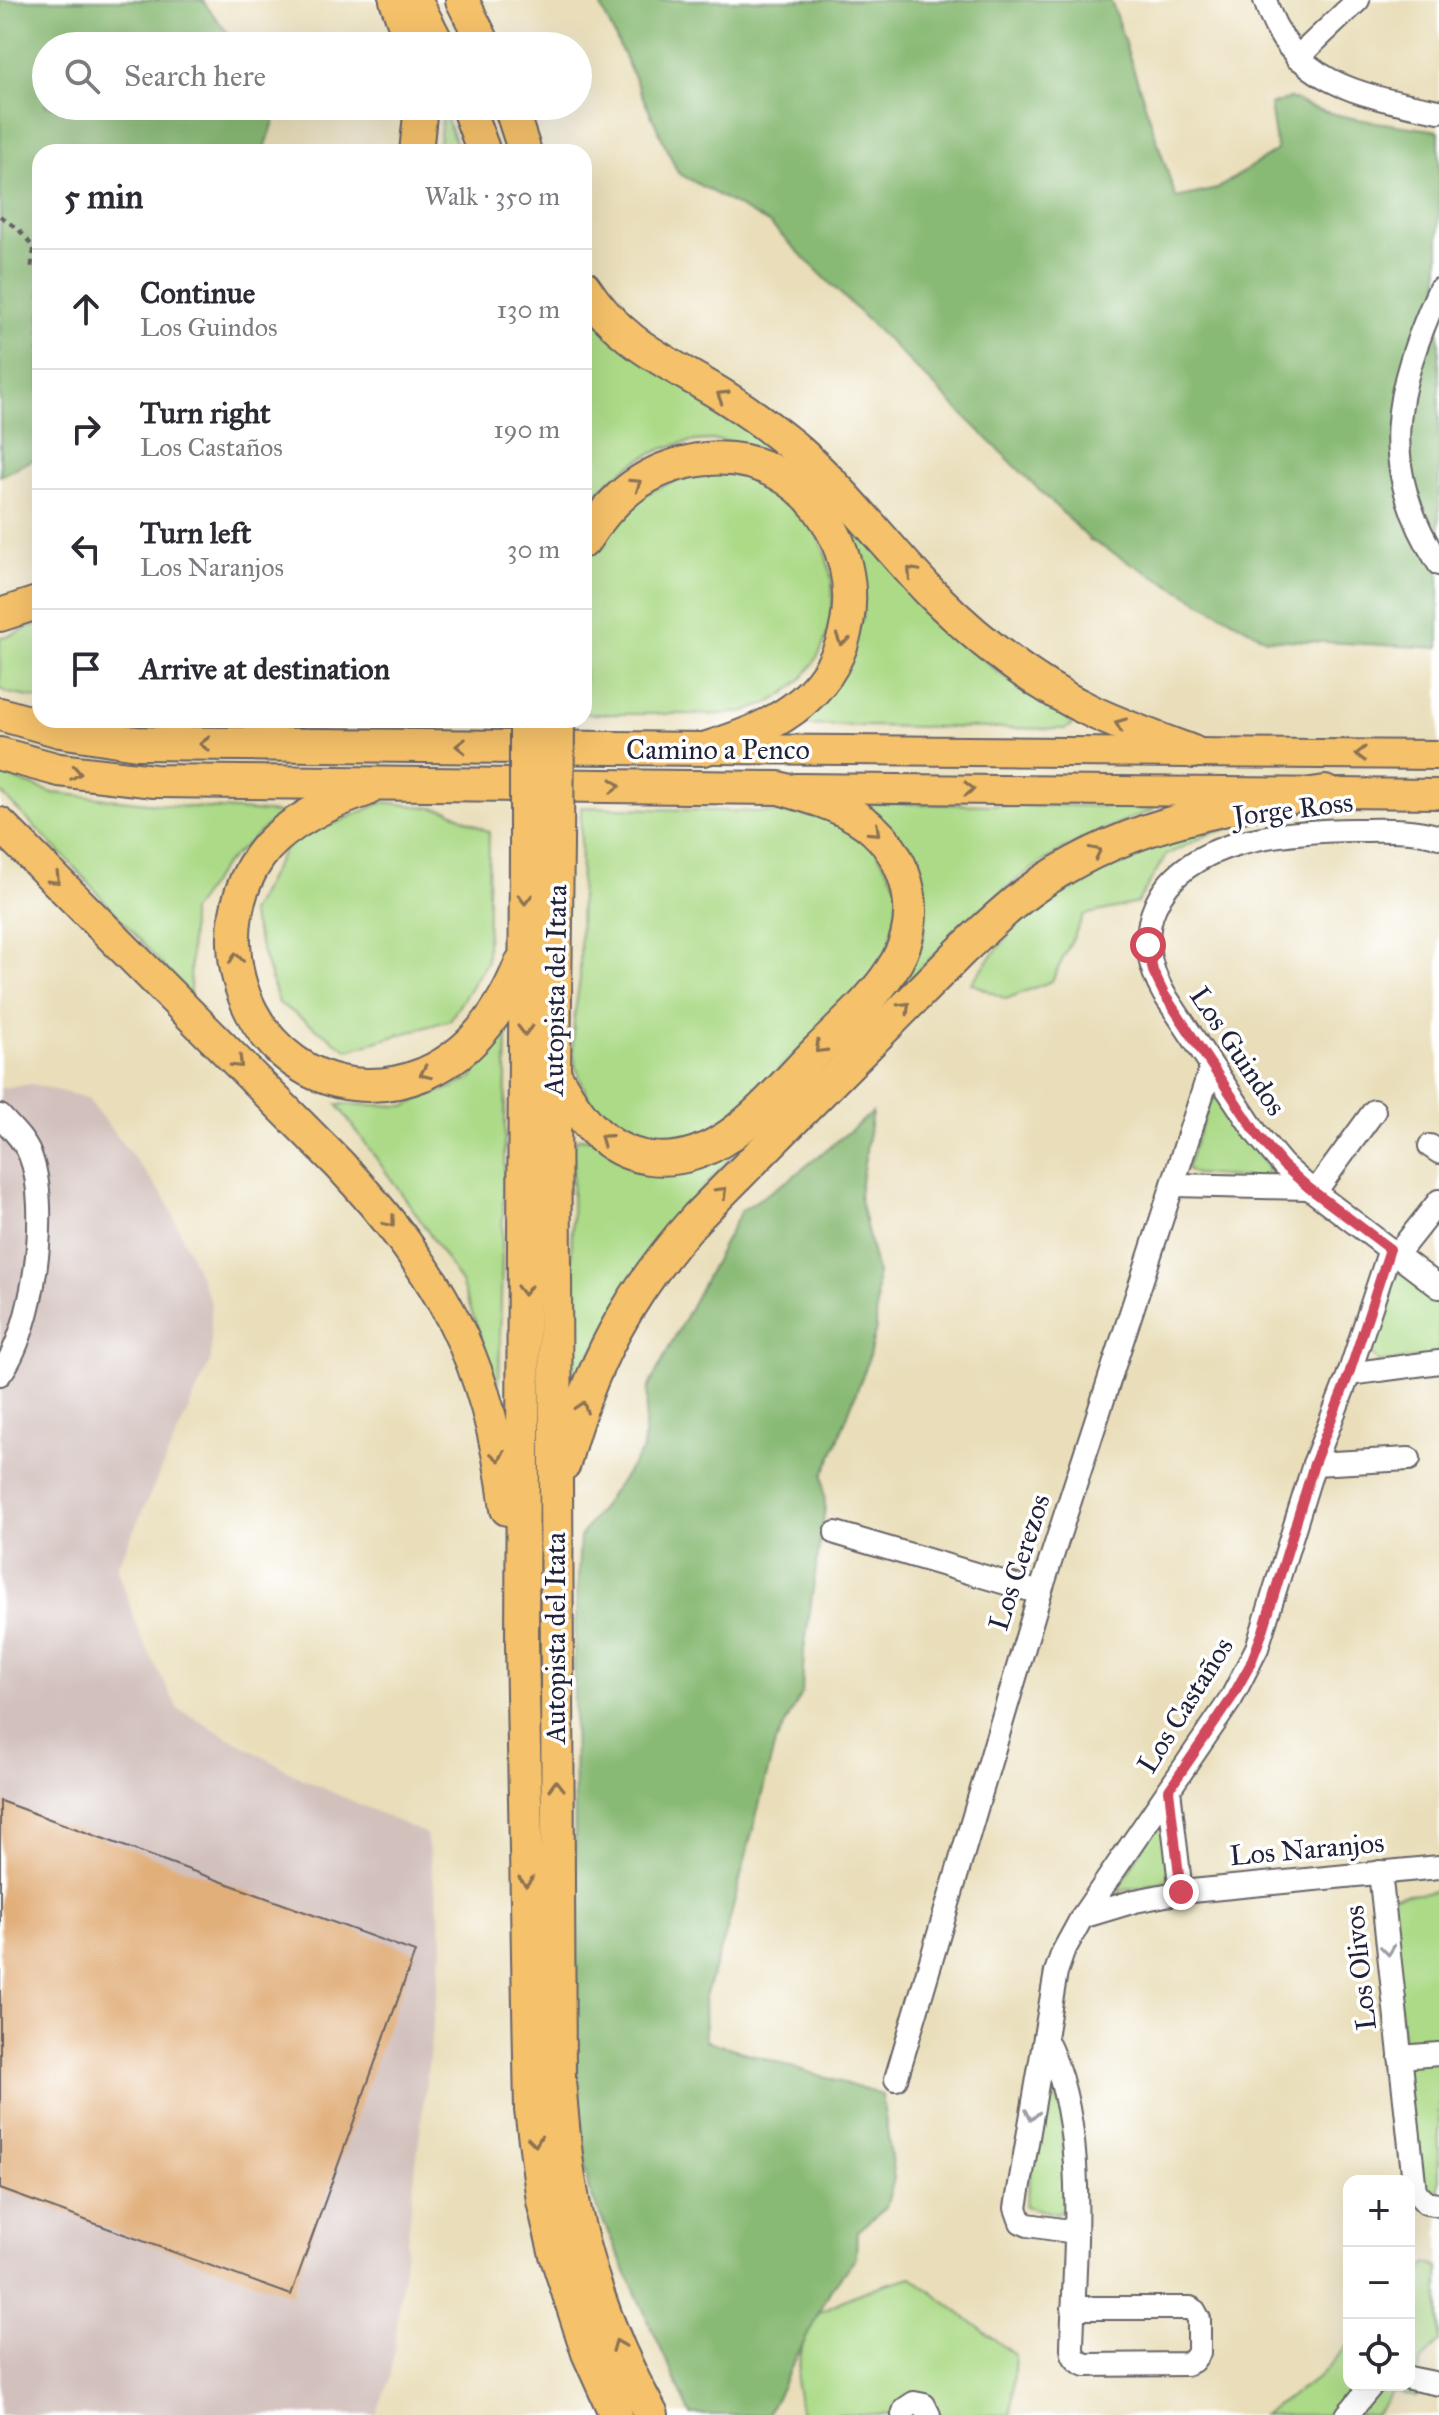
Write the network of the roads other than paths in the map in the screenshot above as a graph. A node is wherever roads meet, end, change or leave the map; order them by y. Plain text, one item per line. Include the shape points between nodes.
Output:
1 (396, 0) edge
2 (415, 0) edge
3 (462, 0) edge
4 (1265, 0) edge
5 (1358, 0) edge
6 (407, 32) edge
7 (432, 32) edge
8 (478, 32) edge
9 (1297, 58) junction
10 (1439, 111) edge
11 (419, 120) edge
12 (472, 120) edge
13 (515, 120) edge
14 (417, 144) edge
15 (481, 144) edge
16 (522, 144) edge
17 (1439, 290) edge
18 (592, 298) edge
19 (592, 530) edge
20 (1439, 564) edge
21 (32, 605) edge
22 (0, 615) edge
23 (0, 714) edge
24 (32, 723) edge
25 (49, 728) edge
26 (238, 728) edge
27 (557, 728) edge
28 (532, 734) edge
29 (283, 745) junction
30 (704, 749) junction
31 (1193, 752) junction
32 (0, 754) edge
33 (1439, 755) edge
34 (391, 784) junction
35 (779, 788) junction
36 (1325, 792) junction
37 (1439, 794) edge
38 (0, 824) edge
39 (1439, 837) edge
40 (541, 846) junction
41 (1149, 931) joint
42 (525, 952) junction
43 (1211, 1067) junction
44 (554, 1073) junction
45 (1374, 1111) dead end
46 (0, 1116) edge
47 (1173, 1185) junction
48 (1312, 1190) junction
49 (1439, 1201) edge
50 (1393, 1251) junction
51 (1439, 1287) edge
52 (1439, 1362) edge
53 (0, 1374) edge
54 (1349, 1374) junction
55 (1409, 1459) dead end
56 (1314, 1464) junction
57 (555, 1510) junction
58 (836, 1533) dead end
59 (1040, 1593) junction
60 (522, 1644) junction
61 (1169, 1790) junction
62 (1439, 1867) edge
63 (1380, 1872) junction
64 (1181, 1892) junction
65 (1082, 1917) junction
66 (1045, 2038) junction
67 (1439, 2054) edge
68 (1400, 2057) junction
69 (896, 2079) dead end
70 (1439, 2205) edge
71 (1075, 2232) junction
72 (1073, 2308) junction
73 (1415, 2379) edge
74 (1439, 2384) edge
75 (1367, 2391) edge
76 (616, 2415) edge
77 (652, 2415) edge
78 (903, 2415) edge
79 (929, 2415) edge
80 (1347, 2415) edge

1 - 6 highway
2 - 7 highway
3 - 8 highway
4 - 9 street via 1278,34
5 - 9 street
9 - 10 street via 1322,76 1370,97
11 - 14 highway
12 - 15 highway
13 - 16 highway
17 - 20 street via 1407,373 1397,438 1406,497
31 -> 18 highway via 1097,714 1005,658 945,606 794,448 726,397 630,340
19 -> 30 highway via 609,506 638,482 675,465 710,458 738,459 774,471 808,496 833,530 846,563 850,600 844,638 827,674 787,713
21 - 22 highway
24 -> 23 highway, Camino a Penco
29 -> 25 highway, Camino a Penco via 137,743
26 - 29 highway
27 - 40 highway, bridge
28 -> 29 highway, Camino a Penco
28 - 30 highway, Camino a Penco
28 - 40 highway, bridge
30 - 31 main road, Camino a Penco
33 -> 31 main road, Camino a Penco
32 -> 34 highway, Camino a Penco via 117,779
34 -> 35 highway, Camino a Penco
42 -> 34 highway via 506,998 479,1036 447,1062 414,1078 378,1086 330,1080 300,1066 267,1036 244,995 235,954 236,915 246,880 266,848 296,823 342,799
35 -> 36 main road, Camino a Penco
35 -> 44 highway via 861,820 882,837 900,865 909,891 910,920 903,949 883,983 739,1129 684,1157 638,1156 613,1145 591,1128
36 - 37 main road, Camino a Penco
57 -> 36 highway via 592,1376 623,1314 657,1263 979,934 1029,892 1123,839 1224,808
38 -> 60 highway via 339,1164 427,1272 463,1338 489,1414 506,1497
39 - 41 street, Jorge Ross via 1414,831 1319,831 1224,848 1185,869 1164,890
40 -> 42 highway, Autopista del Itata
40 - 44 highway, Autopista del Itata
41 - 43 street, Los Guindos via 1158,983
42 -> 60 highway, Autopista del Itata
43 - 47 street, Los Cerezos
43 - 48 street, Los Guindos via 1257,1134
44 - 57 highway, Autopista del Itata
45 - 48 street
46 - 53 street via 30,1155 39,1207 22,1332
47 - 48 street
47 - 59 street, Los Cerezos
48 - 50 street, Los Guindos
49 - 50 street
50 - 51 street, Los Guindos
50 - 54 street, Los Castaños
52 - 54 street
54 - 56 street, Los Castaños
55 - 56 street
56 - 61 street, Los Castaños via 1250,1665
77 -> 57 highway, Autopista del Itata via 600,2297 578,2224 566,2157 557,2004
58 - 59 street
59 - 69 street, Los Cerezos
60 -> 76 highway, Autopista del Itata via 534,2141 556,2255
61 - 64 street
61 - 65 street, Los Castaños
62 - 63 street, Los Naranjos
63 - 64 street, Los Naranjos
63 -> 68 street, Los Olivos
64 - 65 street, Los Naranjos
65 - 66 street, Los Castaños via 1056,1972
66 - 71 street via 1061,2074 1071,2118
66 -> 71 street, Los Castaños via 1016,2208 1028,2225
67 - 68 street, Los Olivos
68 - 70 street, Los Olivos via 1415,2191 1426,2203
71 - 72 street
72 - 72 street via 1072,2349 1081,2364 1186,2364 1199,2353 1199,2319 1190,2308
73 - 74 street
75 - 80 street
78 - 79 street via 914,2403 924,2405

